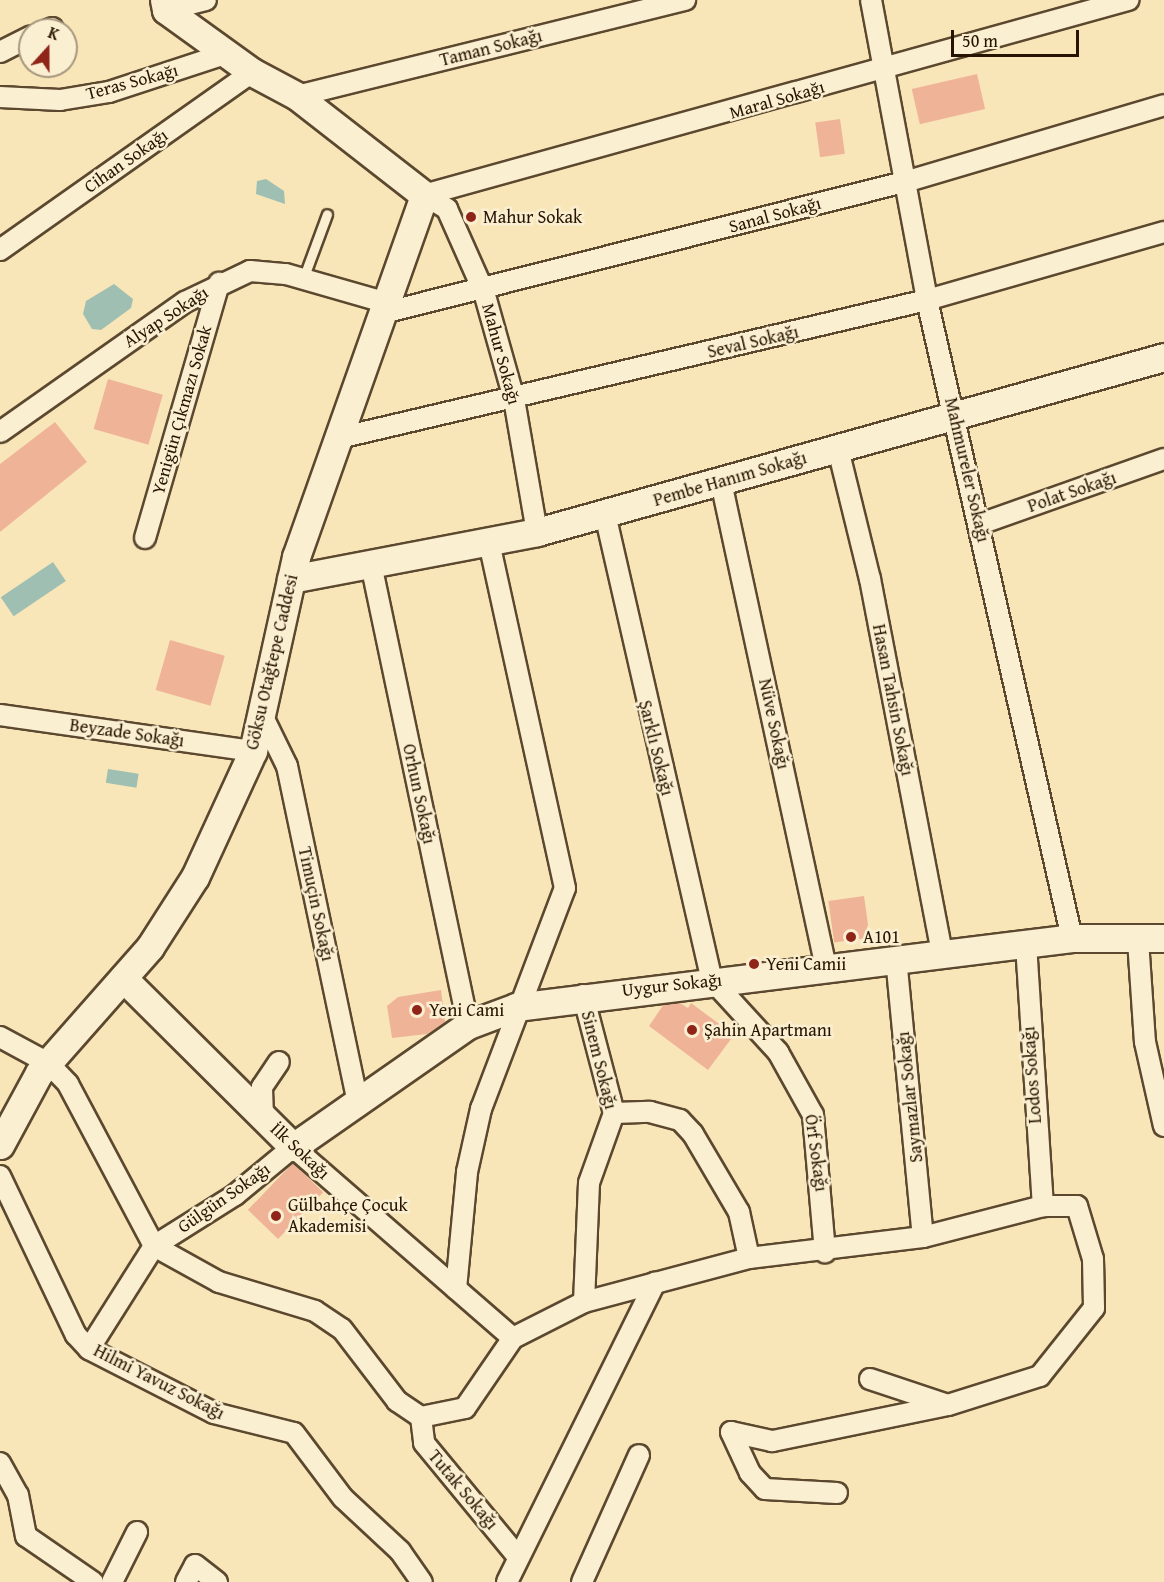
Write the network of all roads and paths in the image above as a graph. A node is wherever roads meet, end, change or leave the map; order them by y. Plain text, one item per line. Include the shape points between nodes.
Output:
1 (206, 0) edge
2 (685, 0) edge
3 (871, 0) edge
4 (1128, 0) edge
5 (165, 5) edge
6 (18, 44) edge
7 (0, 52) edge
8 (225, 54) junction
9 (884, 70) junction
10 (252, 72) junction
11 (297, 96) junction
12 (0, 98) edge
13 (1164, 105) edge
14 (908, 181) junction
15 (424, 195) junction
16 (327, 214) dead end
17 (1164, 232) edge
18 (0, 250) edge
19 (303, 279) junction
20 (219, 282) junction
21 (484, 291) junction
22 (927, 300) junction
23 (385, 308) junction
24 (1164, 357) edge
25 (514, 399) junction
26 (954, 416) junction
27 (0, 432) edge
28 (339, 438) junction
29 (838, 449) junction
30 (1164, 459) edge
31 (721, 482) junction
32 (604, 514) junction
33 (980, 524) junction
34 (537, 532) junction
35 (145, 538) dead end
36 (489, 540) junction
37 (371, 564) junction
38 (291, 579) junction
39 (261, 713) junction
40 (0, 715) edge
41 (254, 751) junction
42 (1072, 938) junction
43 (1151, 939) edge
44 (1026, 944) junction
45 (942, 952) junction
46 (896, 958) junction
47 (826, 967) junction
48 (123, 978) junction
49 (712, 980) junction
50 (583, 995) junction
51 (516, 1006) junction
52 (468, 1025) junction
53 (0, 1037) edge
54 (279, 1062) dead end
55 (48, 1064) junction
56 (357, 1099) junction
57 (614, 1113) junction
58 (263, 1117) junction
59 (1164, 1126) edge
60 (0, 1145) edge
61 (293, 1147) junction
62 (0, 1176) edge
63 (1043, 1206) junction
64 (923, 1237) junction
65 (154, 1246) junction
66 (825, 1252) junction
67 (750, 1258) junction
68 (655, 1282) junction
69 (456, 1289) junction
70 (584, 1302) junction
71 (513, 1338) junction
72 (89, 1348) junction
73 (870, 1378) dead end
74 (948, 1405) junction
75 (421, 1417) junction
76 (639, 1455) dead end
77 (0, 1463) edge
78 (837, 1493) dead end
79 (137, 1532) dead end
80 (518, 1557) junction
81 (93, 1582) edge
82 (112, 1582) edge
83 (186, 1582) edge
84 (217, 1582) edge
85 (422, 1582) edge
86 (507, 1582) edge
87 (582, 1582) edge

1 - 5 street
2 - 11 street, Taman Sokağı
3 - 9 street, Mahmureler Sokağı
4 - 9 street, Maral Sokağı
5 - 8 street
6 - 7 street
8 - 10 street
8 - 12 street, Teras Sokağı via 109,92 60,100
9 - 14 street, Mahmureler Sokağı
9 - 15 street, Maral Sokağı
10 - 11 street
10 - 18 street, Cihan Sokağı
11 - 15 street
13 - 14 street, Sanal Sokağı
14 - 21 street, Sanal Sokağı
14 - 22 street, Mahmureler Sokağı
15 - 21 street, Mahur Sokağı via 447,209
15 - 23 street, Göksu Otağtepe Caddesi
16 - 19 lane
17 - 22 street, Seval Sokağı
19 - 20 street, Alyap Sokağı via 250,271
19 - 23 street, Alyap Sokağı
20 - 27 street, Alyap Sokağı
20 - 35 street, Yenigün Çıkmazı Sokak
21 - 23 street, Sanal Sokağı
21 - 25 street, Mahur Sokağı
22 - 25 street, Seval Sokağı
22 - 26 street, Mahmureler Sokağı
23 - 28 street, Göksu Otağtepe Caddesi
24 - 26 street, Pembe Hanım Sokağı
25 - 28 street, Seval Sokağı
25 - 34 street, Mahur Sokağı
26 - 29 street, Pembe Hanım Sokağı
26 - 33 street, Mahmureler Sokağı
28 - 38 street, Göksu Otağtepe Caddesi
29 - 31 street, Pembe Hanım Sokağı
29 - 45 street, Hasan Tahsin Sokağı via 870,579
30 - 33 street, Polat Sokağı
31 - 32 street, Pembe Hanım Sokağı
31 - 47 street, Nüve Sokağı
32 - 34 street, Pembe Hanım Sokağı
32 - 49 street, Şarklı Sokağı
33 - 42 street, Mahmureler Sokağı
34 - 36 street, Pembe Hanım Sokağı
36 - 37 street, Pembe Hanım Sokağı
36 - 51 street via 565,888
37 - 38 street, Pembe Hanım Sokağı
37 - 52 street, Orhun Sokağı
38 - 39 street, Göksu Otağtepe Caddesi
39 - 41 street, Göksu Otağtepe Caddesi
39 - 56 street, Timuçin Sokağı via 287,766
40 - 41 street, Beyzade Sokağı
41 - 48 street, Göksu Otağtepe Caddesi via 195,878 150,947
42 - 43 street, Uygur Sokağı
42 - 44 street, Uygur Sokağı
43 - 59 street via 1145,1042
44 - 45 street, Uygur Sokağı
44 - 63 street, Lodos Sokağı
45 - 46 street, Uygur Sokağı
46 - 47 street, Uygur Sokağı
46 - 64 street, Saymazlar Sokağı
47 - 49 street, Uygur Sokağı
48 - 55 street, Göksu Otağtepe Caddesi
48 - 58 street, İlk Sokağı
49 - 50 street, Uygur Sokağı
49 - 66 street, Örf Sokağı via 778,1052 813,1115
50 - 51 street, Uygur Sokağı
50 - 57 street, Sinem Sokağı
51 - 52 street, Uygur Sokağı
51 - 69 street via 467,1172
52 - 56 street, Uygur Sokağı
53 - 55 street
54 - 58 street via 262,1087
55 - 60 street, Göksu Otağtepe Caddesi
55 - 65 street via 68,1084
56 - 61 street, Uygur Sokağı
57 - 67 street via 650,1112 680,1120 693,1134 739,1212
57 - 70 street, Sinem Sokağı via 589,1183
58 - 61 street, İlk Sokağı
61 - 65 street, Gülgün Sokağı via 235,1195
61 - 69 street, İlk Sokağı
62 - 72 street, Hilmi Yavuz Sokağı via 76,1335
63 - 64 street
63 - 74 street via 1077,1206 1084,1218 1095,1308 1040,1376
64 - 66 street
65 - 72 street
65 - 75 street via 219,1282 315,1311 342,1329 397,1401
66 - 67 street
67 - 68 street
68 - 70 street
68 - 80 street
69 - 71 street, İlk Sokağı
70 - 71 street
71 - 75 street via 465,1408
72 - 85 street, Hilmi Yavuz Sokağı via 214,1413 294,1433 343,1498 400,1551
73 - 74 street
74 - 78 street via 772,1441 731,1432 744,1464 765,1489
75 - 80 street, Tutak Sokağı via 424,1443
76 - 87 street
77 - 81 street via 18,1495 26,1536
79 - 82 street
80 - 86 street
83 - 84 street via 195,1565

